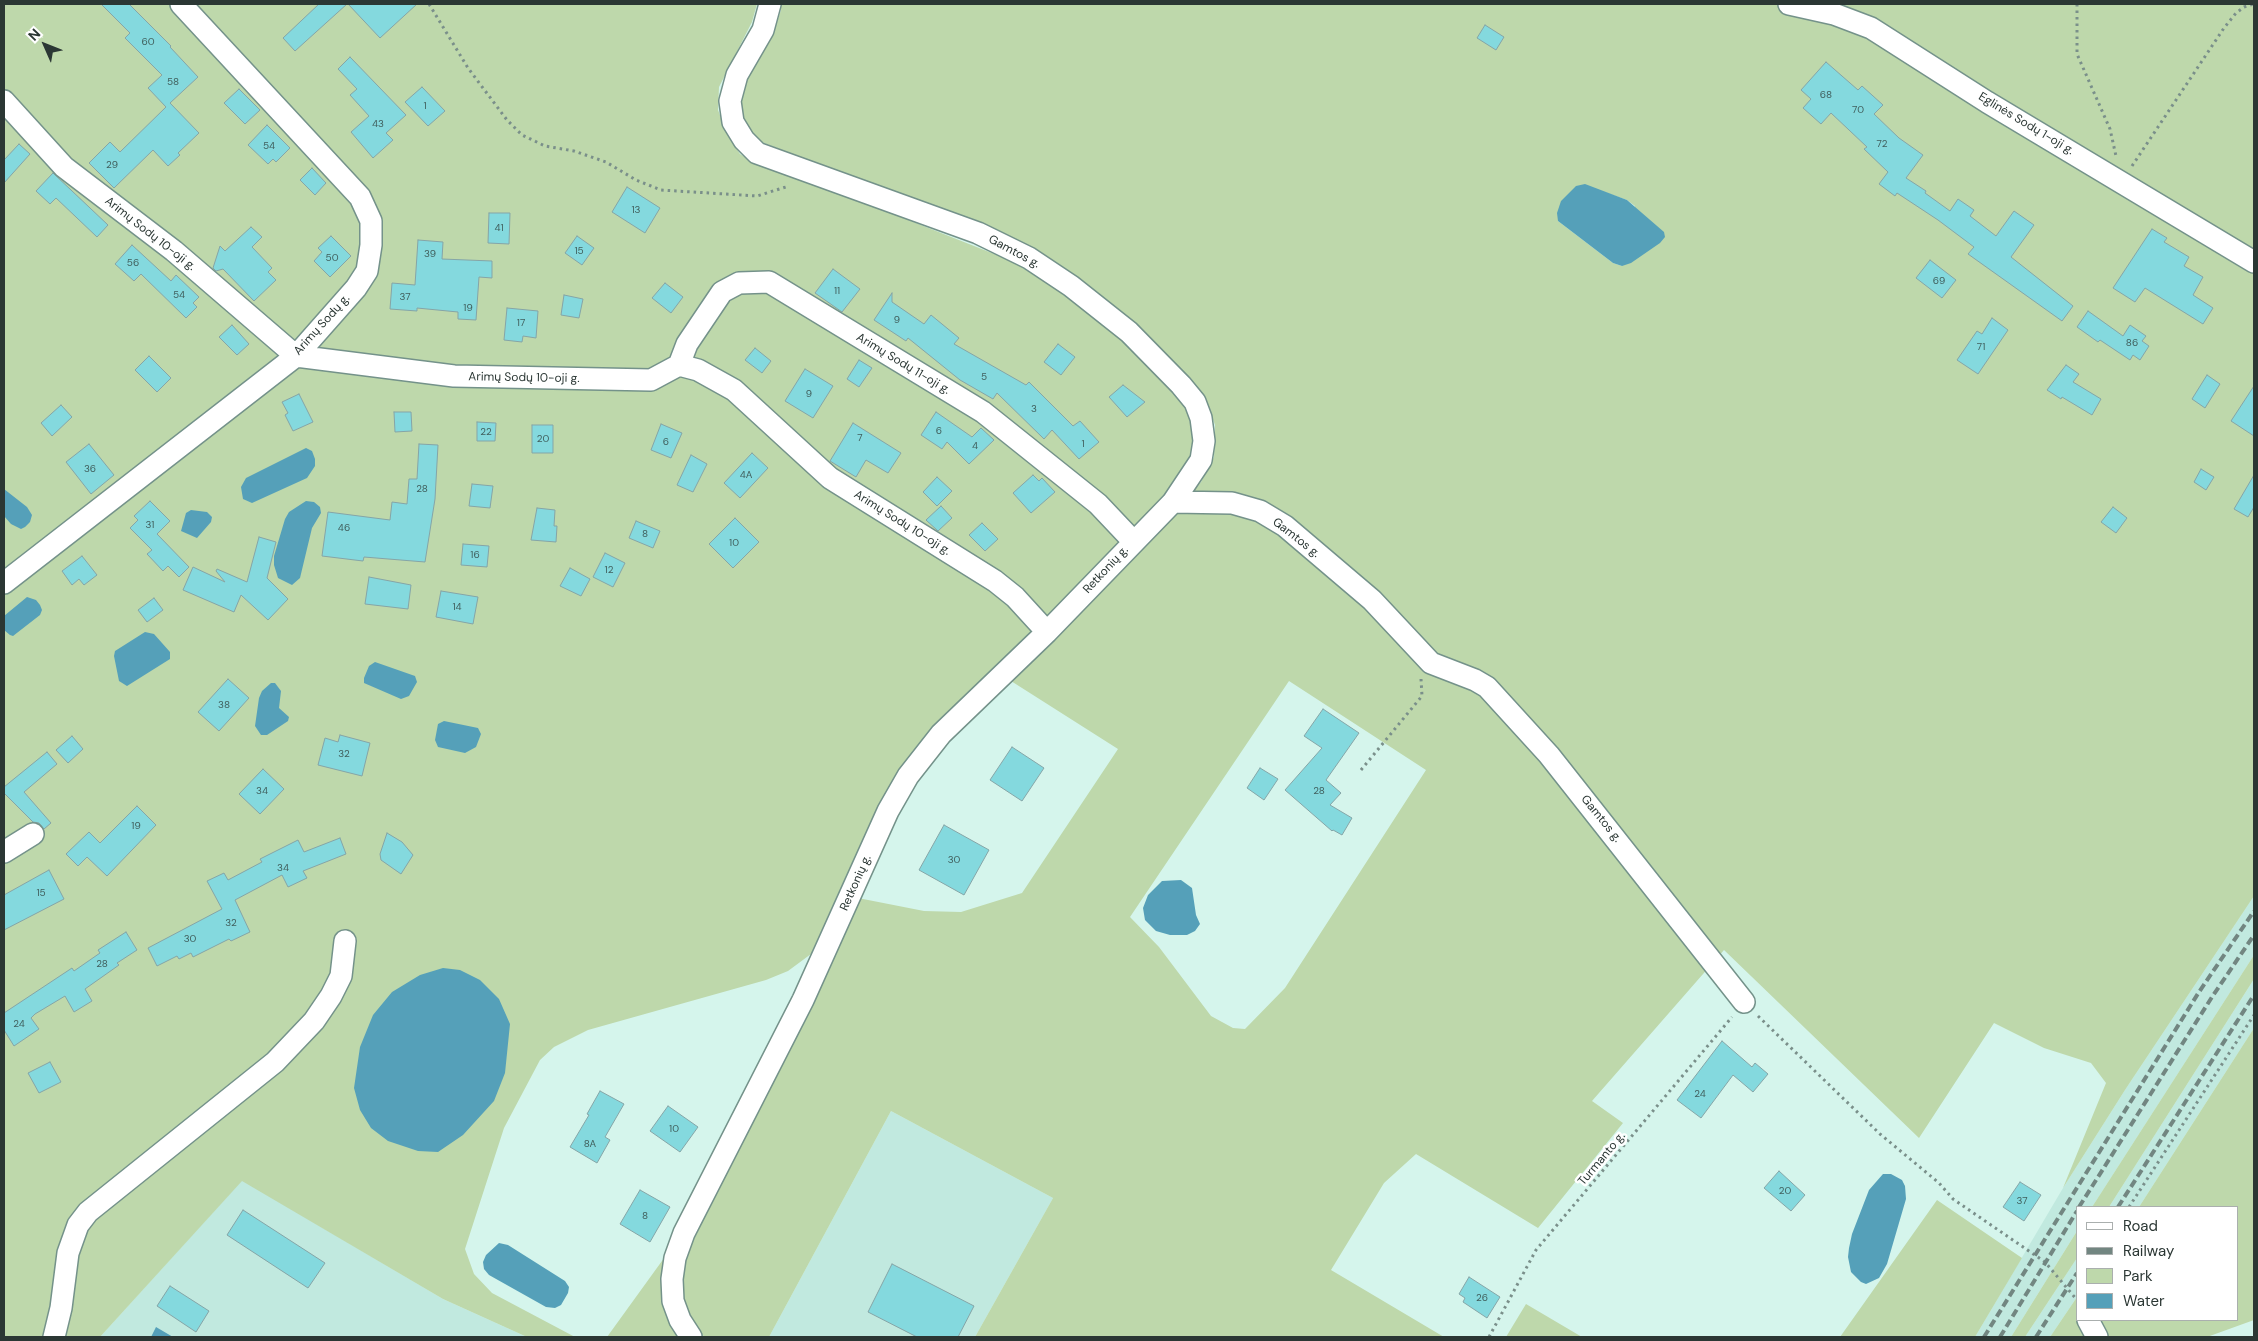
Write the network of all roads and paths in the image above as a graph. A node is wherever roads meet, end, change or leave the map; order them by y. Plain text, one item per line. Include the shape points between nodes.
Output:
1 (181, 4) edge
2 (429, 4) edge
3 (770, 4) edge
4 (1790, 4) edge
5 (2077, 4) edge
6 (2254, 4) edge
7 (4, 101) edge
8 (820, 176) junction
9 (2122, 181) junction
10 (2254, 262) edge
11 (296, 356) junction
12 (679, 365) junction
13 (1173, 502) junction
14 (1133, 541) junction
15 (4, 583) edge
16 (1047, 632) junction
17 (1420, 651) junction
18 (1361, 770) dead end
19 (33, 834) dead end
20 (4, 852) edge
21 (345, 940) dead end
22 (1744, 1002) junction
23 (2254, 1015) edge
24 (2130, 1206) edge
25 (2076, 1299) edge
26 (2089, 1321) edge
27 (54, 1337) edge
28 (691, 1337) edge
29 (1489, 1337) edge
30 (2097, 1337) edge

1 - 11 street, Arimų Sodų g. via 360,197 371,221 367,271
2 - 8 path via 468,68 507,120 522,135 545,146 574,151 606,162 661,190 757,196
3 - 8 street, Gamtos g. via 763,30 737,76 730,101 733,122 757,153
4 - 9 street, Eglinės Sodų 1-oji g. via 1834,14 1871,28 1987,102
5 - 9 path via 2077,54 2110,130
6 - 9 path via 2240,10 2224,28
7 - 11 street, Arimų Sodų 10-oji g. via 64,167 174,251
8 - 13 street, Gamtos g. via 978,233 1029,258 1129,332 1182,385 1202,418 1204,441 1201,460
9 - 10 street, Eglinės Sodų 1-oji g.
11 - 12 street, Arimų Sodų 10-oji g. via 454,376 651,380
11 - 15 street, Arimų Sodų g.
12 - 14 street, Arimų Sodų 11-oji g. via 688,344 722,292 739,283 769,282 982,412 1098,504
12 - 16 street, Arimų Sodų 10-oji g. via 698,370 734,390 830,478 995,581 1015,597
13 - 14 street, Retkonių g.
13 - 17 street, Gamtos g. via 1232,503 1260,511 1284,526 1372,600
14 - 16 street, Retkonių g.
16 - 28 street, Retkonių g. via 941,734 908,776 888,811 803,1000 684,1234 675,1258 673,1301
17 - 18 path via 1422,696
17 - 22 street, Gamtos g. via 1430,663 1487,687 1549,754
19 - 20 street
21 - 27 street via 342,976 314,1021 275,1062 88,1212 78,1225 68,1253
22 - 25 path via 1880,1134 1967,1210 2045,1262
22 - 29 path, Turmanto g. via 1536,1250
23 - 24 path
26 - 30 street

